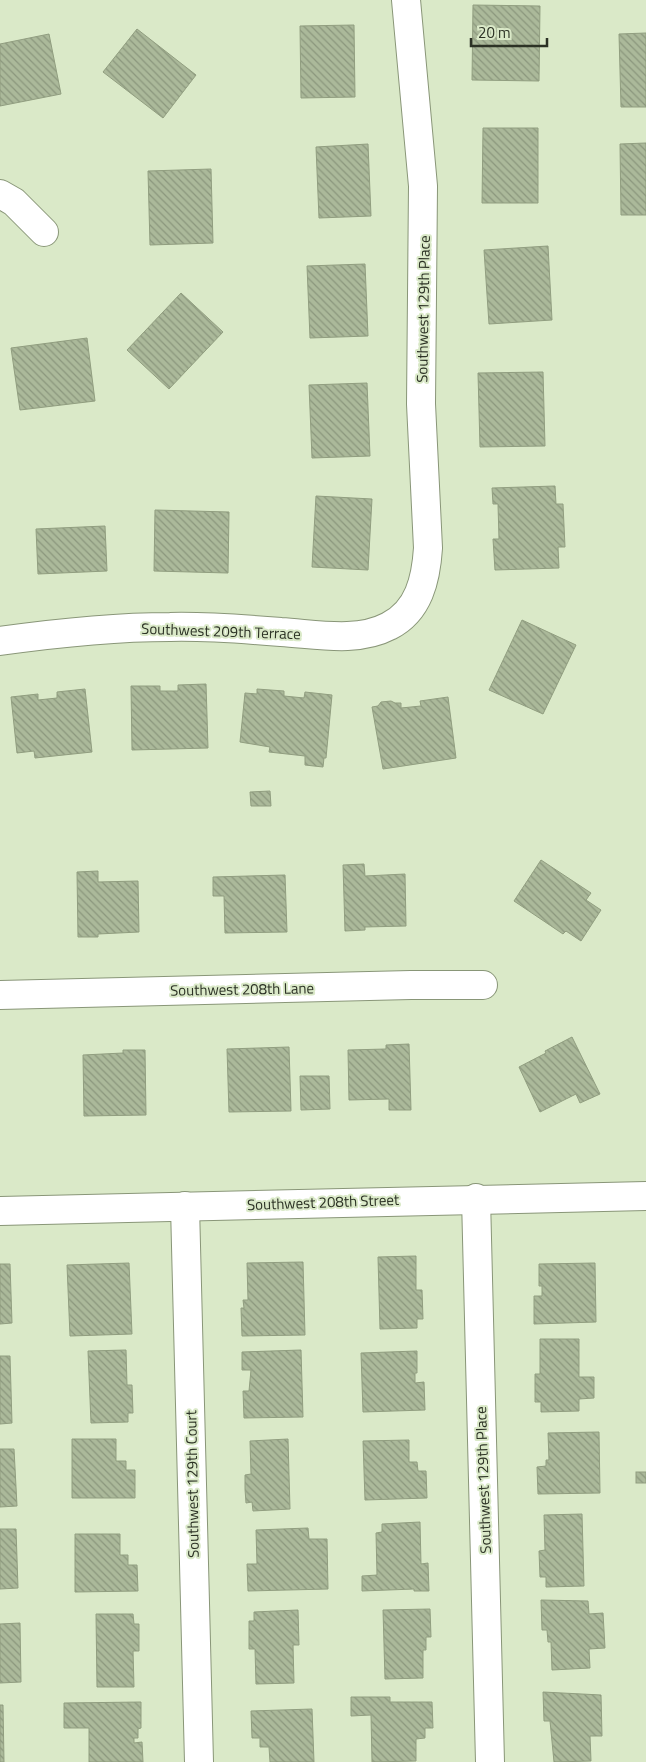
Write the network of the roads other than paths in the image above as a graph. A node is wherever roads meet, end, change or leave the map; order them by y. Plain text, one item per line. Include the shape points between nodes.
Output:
1 (406, 0) edge
2 (0, 194) edge
3 (44, 232) dead end
4 (406, 614) joint
5 (0, 641) edge
6 (483, 985) dead end
7 (0, 995) edge
8 (646, 1196) edge
9 (476, 1198) junction
10 (185, 1206) junction
11 (0, 1211) edge
12 (199, 1762) edge
13 (490, 1762) edge

1 - 4 street, Southwest 129th Place via 423,186 421,404 428,548 422,587
2 - 3 street via 14,202
4 - 5 street, Southwest 209th Terrace via 390,626 371,633 344,636 170,627 106,629
6 - 7 street, Southwest 208th Lane
8 - 9 street, Southwest 208th Street
9 - 10 street, Southwest 208th Street
9 - 13 street, Southwest 129th Place
10 - 11 street, Southwest 208th Street
10 - 12 street, Southwest 129th Court

